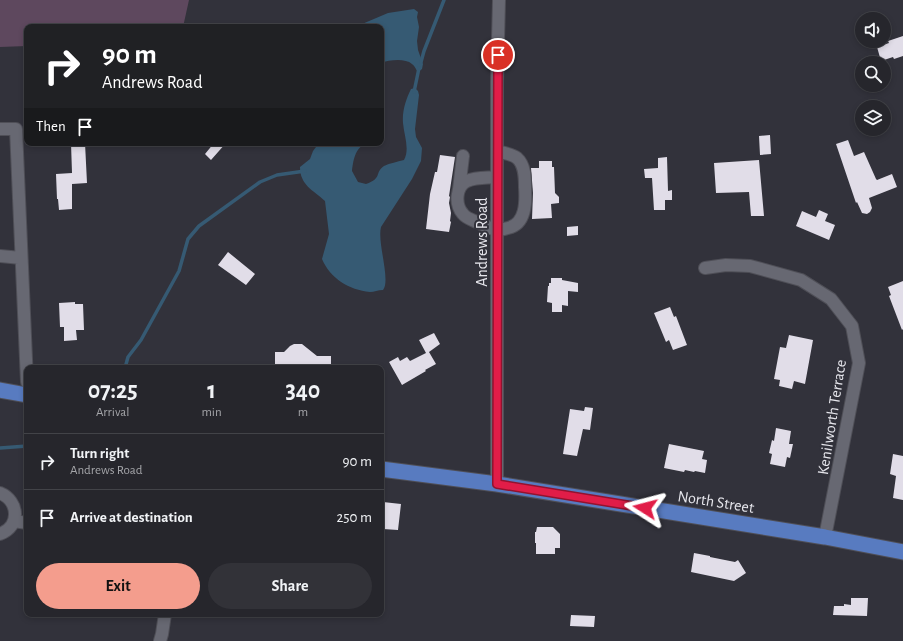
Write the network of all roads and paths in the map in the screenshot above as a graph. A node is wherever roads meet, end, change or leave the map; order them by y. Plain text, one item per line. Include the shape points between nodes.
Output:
1 (499, 0) edge
2 (0, 129) edge
3 (497, 151) junction
4 (463, 156) dead end
5 (497, 177) junction
6 (459, 189) junction
7 (497, 230) junction
8 (0, 256) edge
9 (21, 258) junction
10 (705, 268) dead end
11 (26, 365) edge
12 (0, 390) edge
13 (24, 394) edge
14 (384, 469) edge
15 (497, 484) junction
16 (0, 493) edge
17 (14, 521) junction
18 (24, 523) edge
19 (0, 534) edge
20 (825, 537) junction
21 (903, 552) edge
22 (165, 617) edge
23 (160, 641) edge

1 - 3 street, Andrews Road
2 - 9 street via 16,128
3 - 5 street, Andrews Road
3 - 7 street via 512,155 520,162 525,176 526,197 525,209 518,223
4 - 6 street
5 - 6 street via 465,182
5 - 7 street, Andrews Road
6 - 7 street via 457,196 462,213 467,218
7 - 15 street, Andrews Road
8 - 9 street
9 - 11 street
10 - 20 street, Kenilworth Terrace via 726,265 750,266 801,280 832,299 852,326 859,363
12 - 13 main road
14 - 15 main road, North Street
15 - 20 main road, North Street
16 - 17 street via 7,496 15,507
17 - 18 street
17 - 19 street
20 - 21 main road, North Street
22 - 23 street

